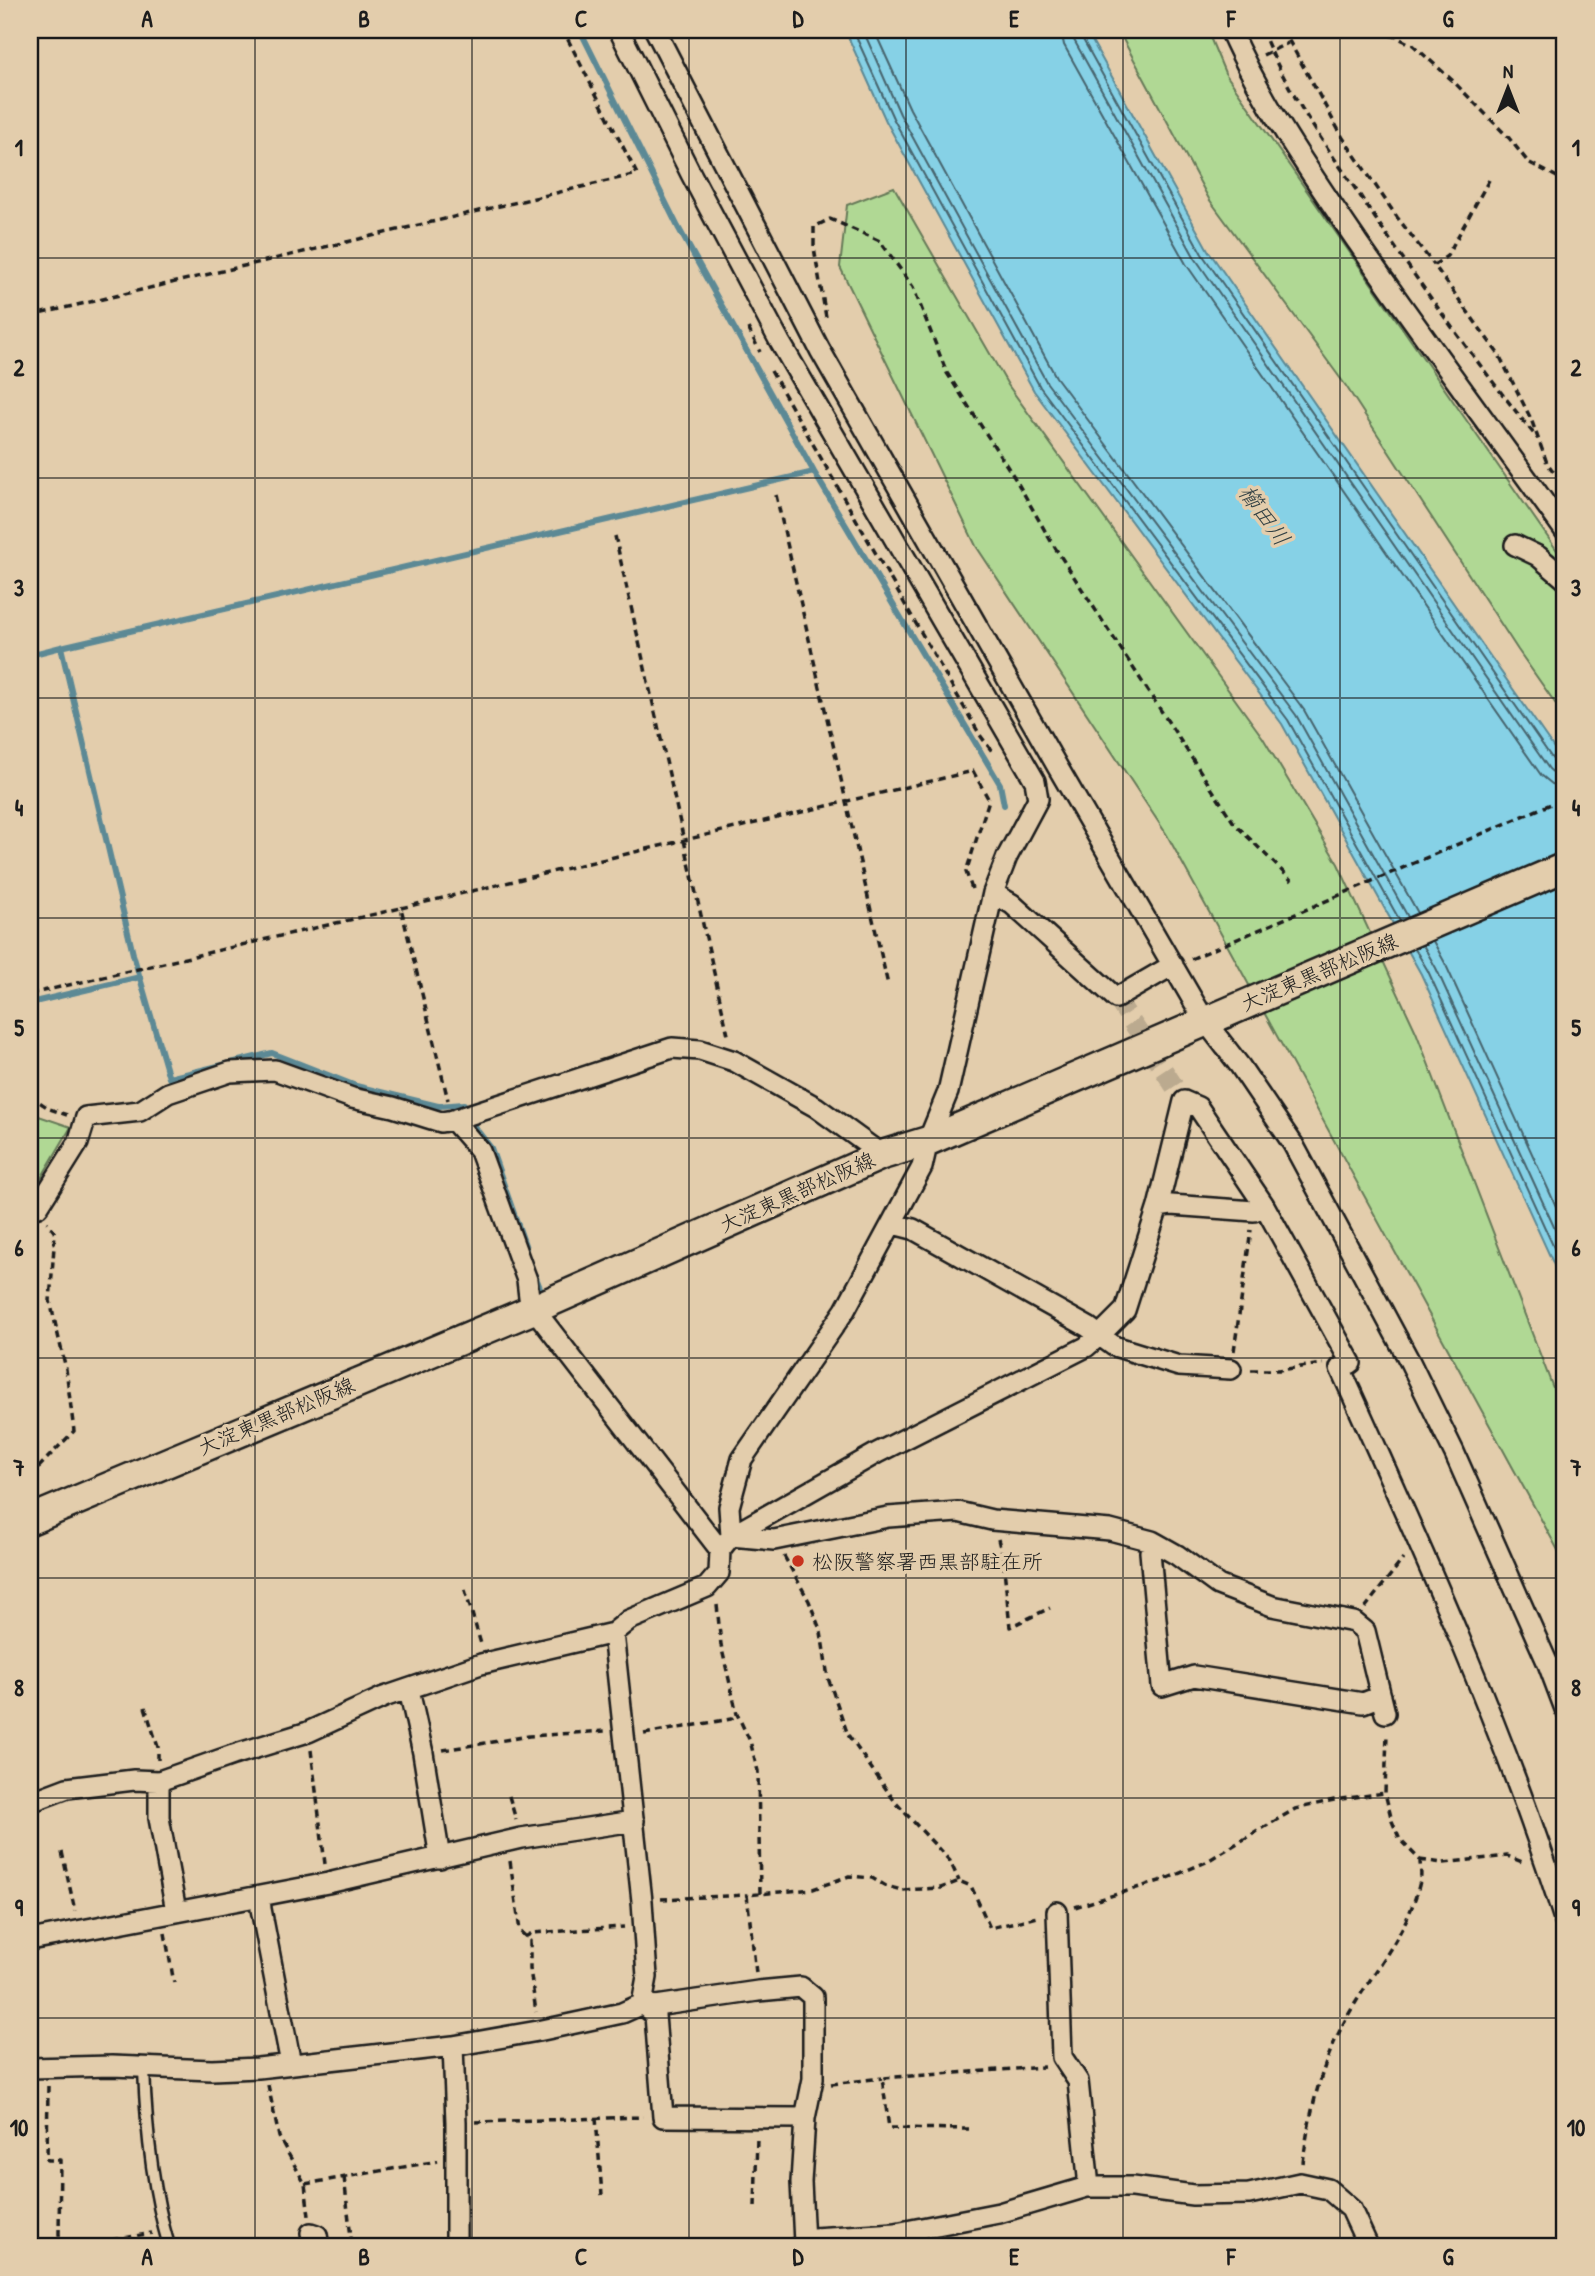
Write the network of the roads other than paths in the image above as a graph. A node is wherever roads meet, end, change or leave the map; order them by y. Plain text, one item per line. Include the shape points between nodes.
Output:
1 (619, 30) edge
2 (655, 30) edge
3 (1230, 30) edge
4 (1565, 531) edge
5 (1515, 545) dead end
6 (1565, 579) edge
7 (1565, 867) edge
8 (993, 893) junction
9 (1179, 963) junction
10 (1211, 1018) junction
11 (453, 1120) junction
12 (928, 1141) junction
13 (882, 1155) junction
14 (34, 1208) edge
15 (1158, 1208) junction
16 (1259, 1208) junction
17 (893, 1224) junction
18 (542, 1305) junction
19 (1100, 1335) junction
20 (1231, 1369) road end
21 (30, 1520) edge
22 (1152, 1541) junction
23 (725, 1543) junction
24 (613, 1633) junction
25 (409, 1690) junction
26 (1565, 1709) edge
27 (159, 1782) junction
28 (30, 1802) edge
29 (634, 1821) junction
30 (440, 1858) junction
31 (260, 1896) junction
32 (1057, 1912) road end
33 (169, 1913) junction
34 (1565, 1922) edge
35 (30, 1940) edge
36 (642, 2004) junction
37 (453, 2046) junction
38 (292, 2064) junction
39 (39, 2068) edge
40 (144, 2068) junction
41 (805, 2118) junction
42 (1087, 2187) junction
43 (802, 2245) edge
44 (169, 2246) edge
45 (456, 2246) edge
46 (1368, 2246) edge

1 - 8 street via 780,342 1035,781 1038,799
2 - 9 street via 820,350 1057,766
3 - 4 street via 1287,139
5 - 6 street via 1538,556
7 - 10 main road, 大淀東黒部松阪線
8 - 9 street via 1012,904 1116,998
8 - 12 street via 948,1092
9 - 10 street
10 - 12 main road, 大淀東黒部松阪線
10 - 26 street via 1293,1144 1410,1362 1460,1464
11 - 13 street via 672,1048 700,1050 734,1061 817,1107
11 - 14 street via 441,1122 352,1098 275,1070 229,1072 167,1093 140,1111 86,1117 78,1143
11 - 18 street via 480,1151 527,1280 529,1297
12 - 13 main road, 大淀東黒部松阪線
12 - 17 street via 922,1167
13 - 18 main road, 大淀東黒部松阪線
15 - 16 street
15 - 16 street via 1184,1101 1198,1107
15 - 19 street via 1125,1310
16 - 34 street via 1351,1363 1340,1368 1483,1693
17 - 19 street via 913,1229
17 - 23 street via 845,1310 742,1459
18 - 21 main road, 大淀東黒部松阪線
18 - 23 street
19 - 20 street via 1114,1346 1179,1366
19 - 23 street via 1086,1347 877,1453
22 - 22 street via 1161,1686 1194,1676 1383,1705 1365,1631 1354,1622 1272,1606 1218,1585
22 - 23 street via 1110,1530 958,1513 888,1517 775,1540
23 - 24 street via 719,1573 706,1587 629,1619
24 - 25 street via 481,1664
24 - 29 street
25 - 27 street via 308,1732
25 - 30 street
27 - 28 street via 134,1780 67,1788
27 - 33 street
29 - 30 street
29 - 36 street via 647,1977
30 - 31 street
31 - 33 street
31 - 38 street
32 - 42 street via 1062,2057 1078,2081
33 - 35 street
36 - 37 street via 538,2031
36 - 41 street via 655,2015 663,2116
36 - 41 street via 801,1987 813,1997 813,2079
37 - 38 street
37 - 45 street
38 - 40 street via 212,2070
39 - 40 street
40 - 44 lane via 155,2189
41 - 43 street
42 - 43 street via 999,2213 896,2233 813,2238
42 - 46 street via 1204,2195 1249,2194 1300,2183 1328,2189 1351,2209

